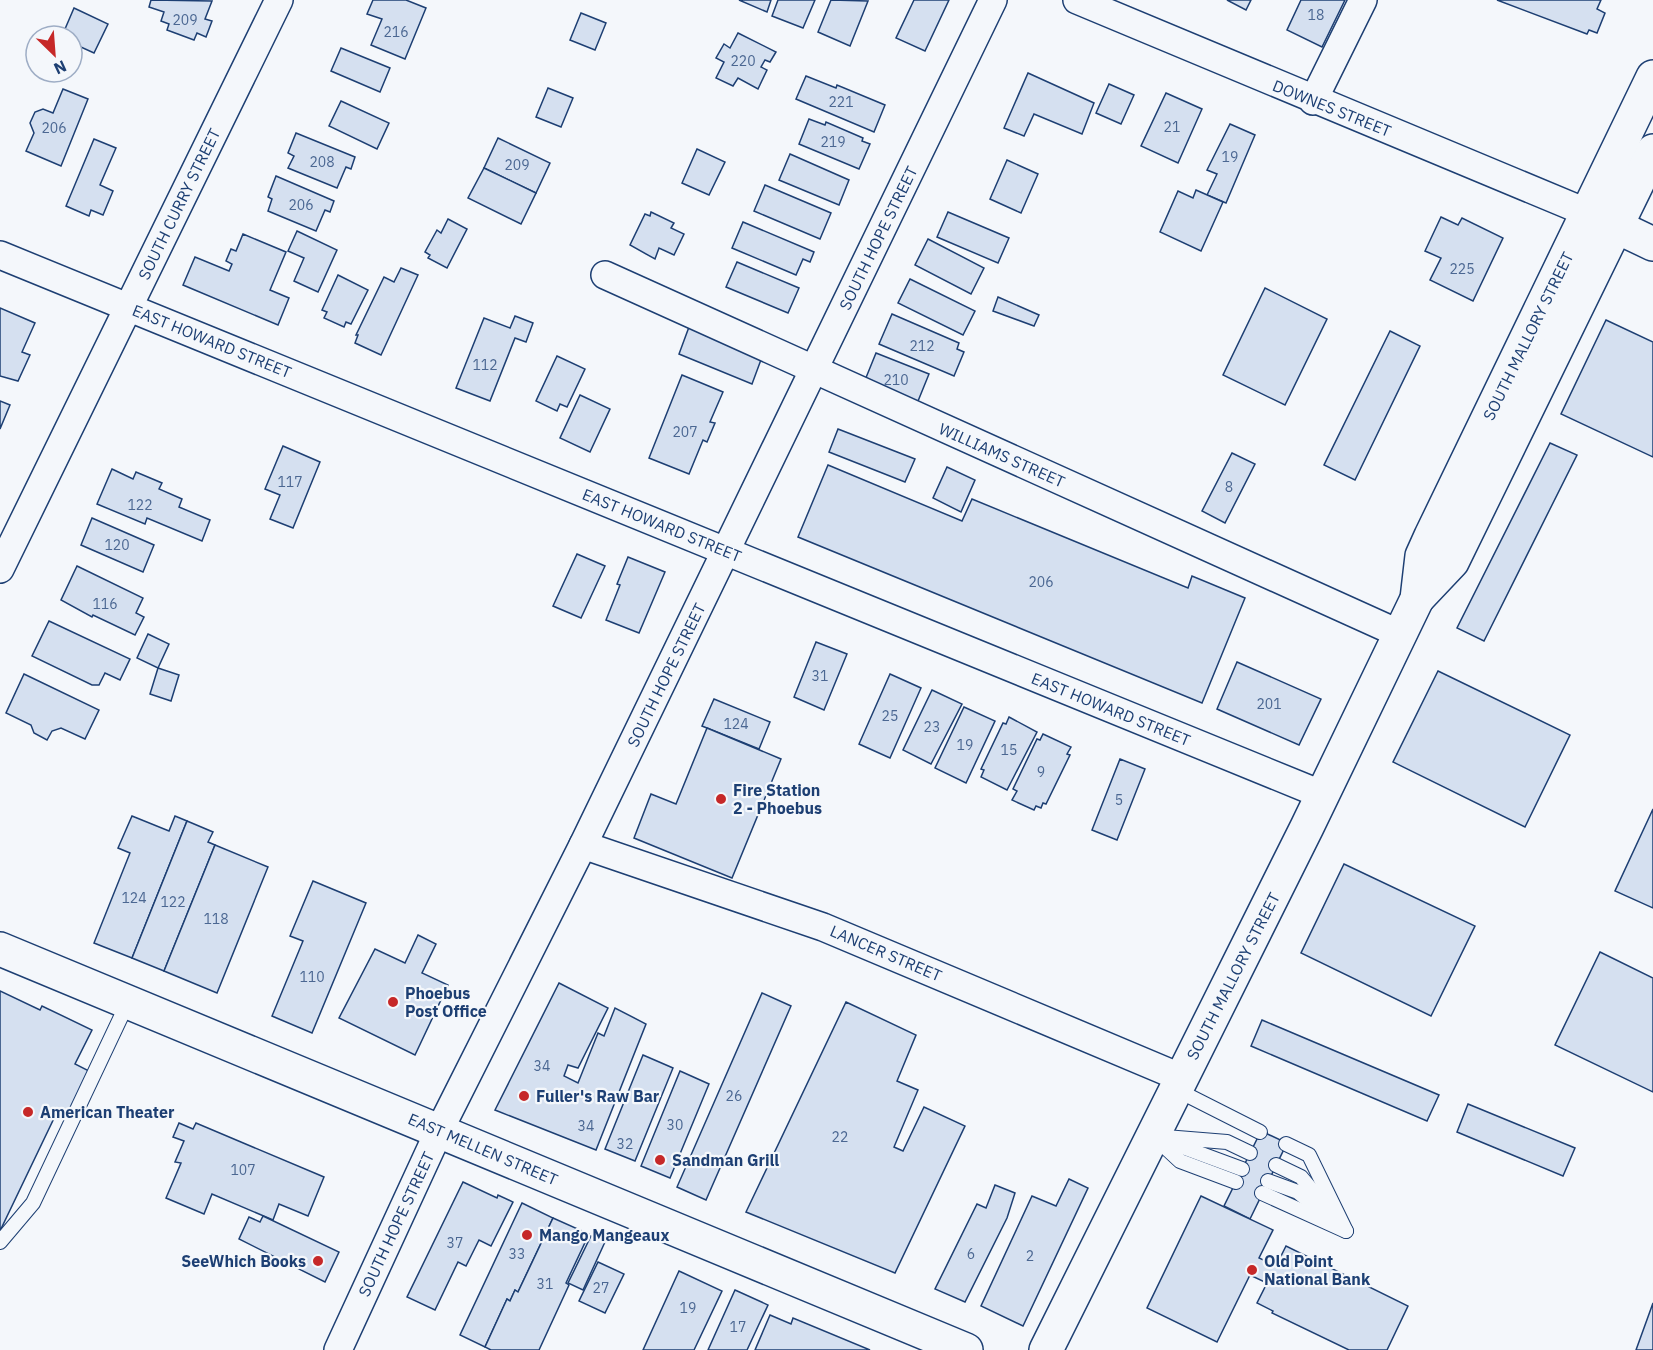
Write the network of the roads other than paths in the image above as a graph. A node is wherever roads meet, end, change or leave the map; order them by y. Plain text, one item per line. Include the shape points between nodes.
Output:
1 (279, 0) edge
2 (993, 0) edge
3 (1077, 0) edge
4 (1363, 0) edge
5 (1653, 77) edge
6 (1313, 101) junction
7 (1653, 151) edge
8 (1602, 220) junction
9 (1653, 244) edge
10 (0, 255) edge
11 (605, 275) dead end
12 (129, 307) junction
13 (814, 370) junction
14 (726, 551) junction
15 (0, 569) edge
16 (1400, 634) junction
17 (1323, 795) junction
18 (584, 845) junction
19 (0, 949) edge
20 (128, 1002) junction
21 (1179, 1084) junction
22 (439, 1131) junction
23 (1260, 1131) dead end
24 (1153, 1136) junction
25 (1286, 1144) dead end
26 (1250, 1153) dead end
27 (1276, 1165) dead end
28 (1239, 1175) dead end
29 (1265, 1187) dead end
30 (1346, 1231) junction
31 (0, 1242) edge
32 (338, 1350) edge
33 (966, 1350) edge
34 (1046, 1350) edge

1 - 12 street, SOUTH CURRY STREET
2 - 13 street, SOUTH HOPE STREET
3 - 6 street, DOWNES STREET
4 - 6 street
5 - 8 main road, SOUTH MALLORY STREET
6 - 8 street, DOWNES STREET
7 - 8 main road, SOUTH MALLORY STREET
8 - 9 main road
8 - 16 main road, SOUTH MALLORY STREET via 1431,536 1422,556 1417,599
10 - 12 street, EAST HOWARD STREET
11 - 13 street, WILLIAMS STREET
12 - 14 street, EAST HOWARD STREET
12 - 15 street, SOUTH CURRY STREET
13 - 14 street, SOUTH HOPE STREET
13 - 16 street, WILLIAMS STREET
14 - 17 street, EAST HOWARD STREET
14 - 18 street, SOUTH HOPE STREET
16 - 17 main road, SOUTH MALLORY STREET
17 - 21 main road, SOUTH MALLORY STREET
18 - 21 street, LANCER STREET via 823,927
18 - 22 street, SOUTH HOPE STREET
19 - 20 main road, EAST MELLEN STREET
20 - 22 main road, EAST MELLEN STREET
20 - 31 lane via 33,1203
21 - 23 lane
21 - 24 main road, SOUTH MALLORY STREET
22 - 32 street, SOUTH HOPE STREET
22 - 33 main road, EAST MELLEN STREET
24 - 26 lane via 1227,1142
24 - 28 lane via 1180,1161
24 - 34 main road, SOUTH MALLORY STREET
25 - 30 lane via 1309,1155
27 - 30 lane via 1301,1178
29 - 30 lane via 1298,1192

